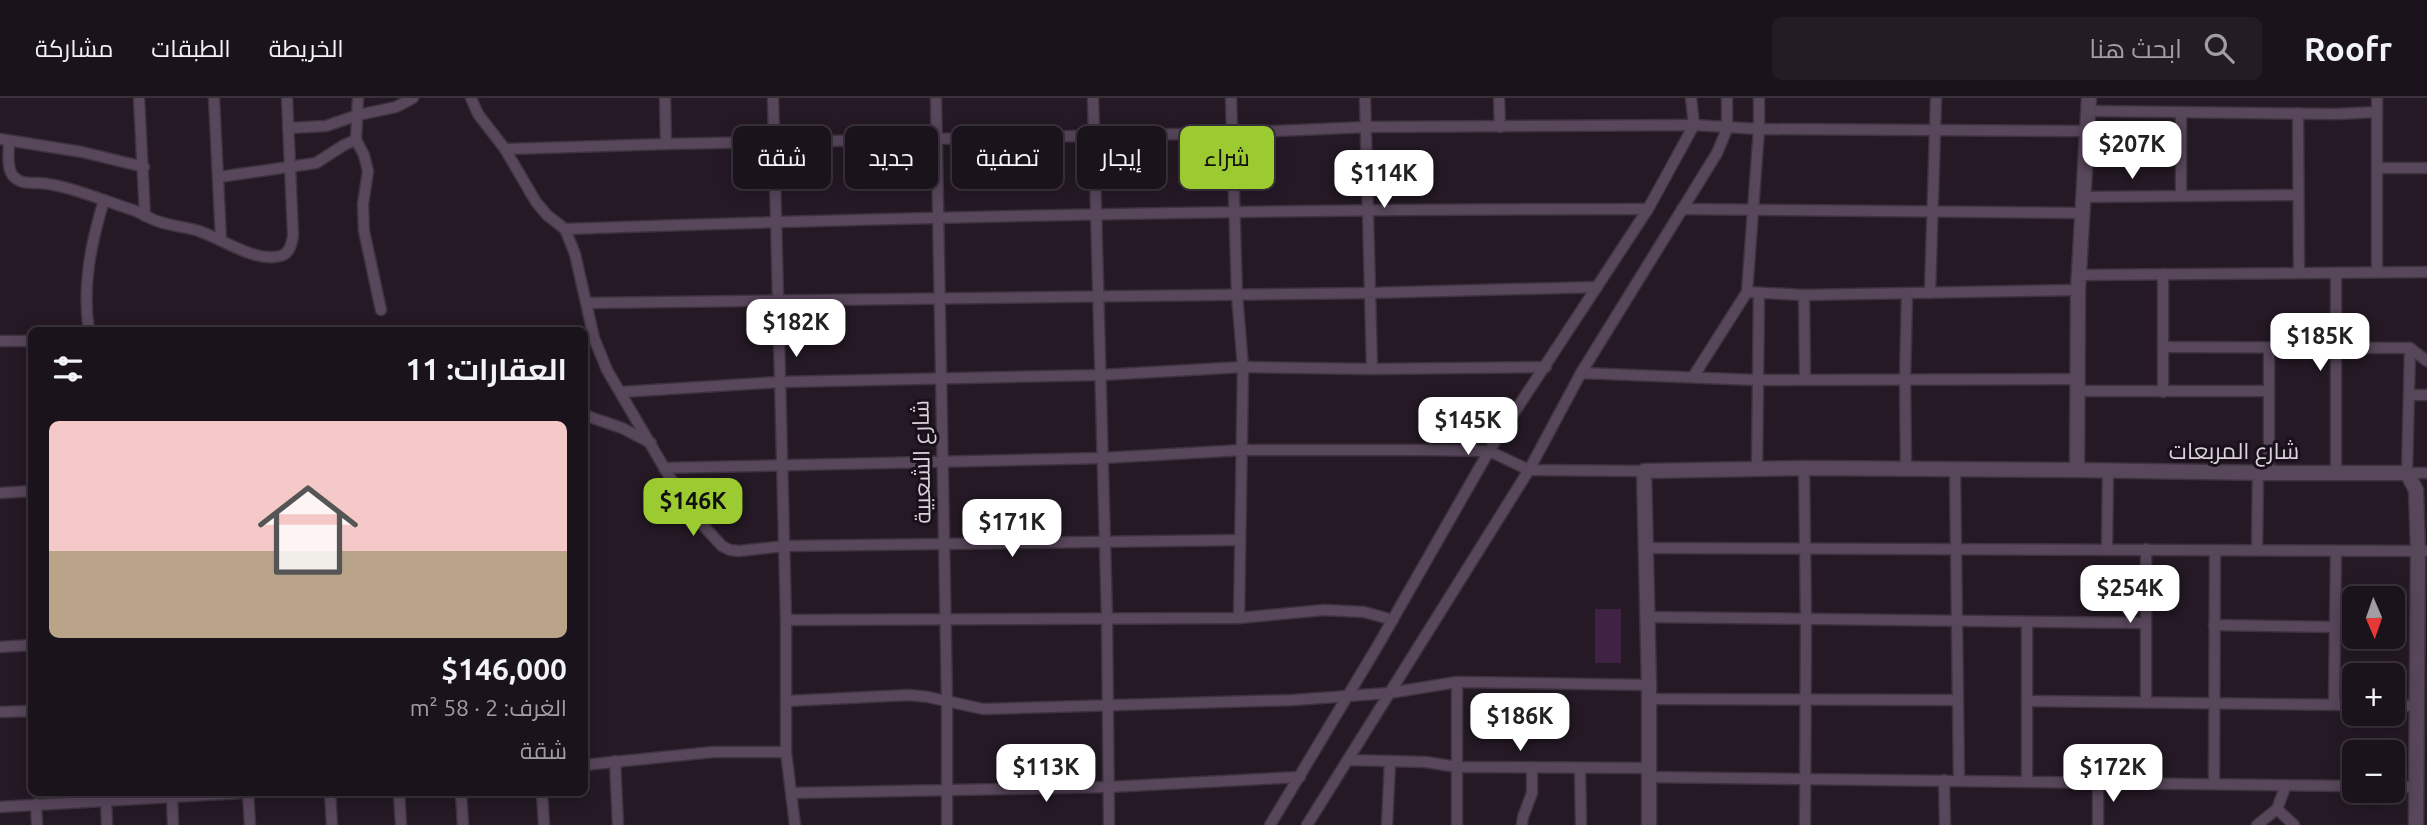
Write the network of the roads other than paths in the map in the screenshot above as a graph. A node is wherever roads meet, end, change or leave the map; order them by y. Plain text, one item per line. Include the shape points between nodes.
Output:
1 (139, 98) edge
2 (214, 98) edge
3 (287, 98) edge
4 (358, 98) edge
5 (413, 98) edge
6 (471, 98) edge
7 (665, 98) edge
8 (773, 98) edge
9 (936, 98) edge
10 (1093, 98) edge
11 (1231, 98) edge
12 (1364, 98) edge
13 (1499, 98) edge
14 (1691, 98) edge
15 (1727, 98) edge
16 (1759, 98) edge
17 (1936, 98) edge
18 (2231, 98) edge
19 (2377, 98) edge
20 (2089, 105) edge
21 (2180, 112) junction
22 (2231, 112) junction
23 (2377, 112) junction
24 (2298, 113) junction
25 (358, 115) junction
26 (1694, 125) junction
27 (774, 126) edge
28 (937, 126) edge
29 (1094, 126) edge
30 (1232, 126) edge
31 (1367, 127) junction
32 (1500, 127) junction
33 (288, 128) junction
34 (1727, 128) junction
35 (1759, 129) junction
36 (1935, 130) junction
37 (1274, 131) edge
38 (2087, 131) junction
39 (1077, 136) edge
40 (938, 139) edge
41 (5, 140) edge
42 (356, 140) junction
43 (733, 143) edge
44 (666, 144) junction
45 (505, 149) junction
46 (144, 167) junction
47 (290, 167) junction
48 (2377, 168) junction
49 (2427, 168) edge
50 (219, 177) junction
51 (775, 189) edge
52 (938, 189) edge
53 (1096, 189) edge
54 (1233, 189) edge
55 (2181, 195) junction
56 (2298, 195) junction
57 (2083, 197) junction
58 (104, 201) junction
59 (1754, 208) junction
60 (1368, 209) junction
61 (1648, 209) junction
62 (1682, 209) junction
63 (1234, 210) junction
64 (1933, 211) junction
65 (1097, 213) junction
66 (2082, 213) junction
67 (145, 216) junction
68 (938, 216) junction
69 (776, 221) junction
70 (565, 229) junction
71 (221, 240) junction
72 (2377, 272) junction
73 (2427, 272) edge
74 (2300, 273) junction
75 (2336, 273) junction
76 (2163, 274) junction
77 (2079, 275) junction
78 (1597, 287) junction
79 (2078, 290) junction
80 (1747, 292) junction
81 (1369, 293) junction
82 (1759, 293) junction
83 (1930, 293) junction
84 (1907, 294) junction
85 (1237, 295) junction
86 (1804, 295) junction
87 (1099, 297) junction
88 (940, 299) junction
89 (778, 301) junction
90 (587, 303) junction
91 (381, 310) dead end
92 (89, 327) edge
93 (0, 341) edge
94 (28, 341) edge
95 (2163, 347) junction
96 (2269, 348) junction
97 (2336, 348) junction
98 (2410, 348) junction
99 (2427, 361) edge
100 (1244, 367) junction
101 (1546, 367) junction
102 (1372, 369) junction
103 (1581, 373) junction
104 (1101, 375) junction
105 (1693, 377) junction
106 (941, 379) junction
107 (1805, 379) junction
108 (1756, 380) junction
109 (1905, 380) junction
110 (780, 382) junction
111 (2077, 385) junction
112 (2269, 391) junction
113 (621, 392) junction
114 (2163, 392) junction
115 (2409, 395) junction
116 (2427, 395) edge
117 (588, 416) edge
118 (651, 443) junction
119 (1244, 450) junction
120 (1489, 451) junction
121 (1103, 458) junction
122 (942, 462) junction
123 (783, 465) junction
124 (664, 468) junction
125 (1757, 468) junction
126 (1804, 468) junction
127 (1529, 470) junction
128 (1906, 470) junction
129 (2077, 470) junction
130 (1644, 471) junction
131 (1955, 471) junction
132 (2108, 471) junction
133 (2263, 473) junction
134 (2336, 473) junction
135 (2407, 473) junction
136 (2427, 473) edge
137 (28, 491) edge
138 (0, 493) edge
139 (1239, 540) junction
140 (1105, 542) junction
141 (943, 544) junction
142 (785, 546) junction
143 (1646, 548) junction
144 (1957, 548) junction
145 (1806, 549) junction
146 (2107, 549) junction
147 (2146, 549) junction
148 (2215, 550) junction
149 (2258, 550) junction
150 (2336, 551) junction
151 (2423, 551) edge
152 (1647, 617) junction
153 (1239, 618) junction
154 (2422, 618) edge
155 (944, 619) junction
156 (1107, 619) junction
157 (786, 620) junction
158 (1393, 620) junction
159 (1807, 621) junction
160 (1956, 622) junction
161 (2027, 622) junction
162 (2146, 623) junction
163 (2214, 625) junction
164 (2335, 627) junction
165 (28, 645) edge
166 (0, 647) edge
167 (1457, 682) junction
168 (1650, 692) junction
169 (1389, 693) junction
170 (1349, 696) junction
171 (2419, 696) edge
172 (1806, 700) junction
173 (1956, 700) junction
174 (786, 701) junction
175 (2027, 701) junction
176 (2146, 701) junction
177 (947, 702) junction
178 (2214, 703) junction
179 (2334, 704) junction
180 (2342, 704) edge
181 (1108, 705) junction
182 (28, 711) edge
183 (0, 712) edge
184 (786, 752) junction
185 (1348, 760) junction
186 (615, 761) junction
187 (1390, 761) junction
188 (588, 764) edge
189 (1457, 767) junction
190 (1532, 769) junction
191 (1580, 769) junction
192 (1649, 773) junction
193 (1300, 778) junction
194 (1805, 779) junction
195 (1944, 780) junction
196 (1958, 780) junction
197 (2027, 782) junction
198 (2098, 783) junction
199 (2214, 784) junction
200 (2286, 785) junction
201 (2342, 786) edge
202 (1108, 787) junction
203 (2405, 787) edge
204 (2416, 787) junction
205 (947, 789) junction
206 (792, 793) junction
207 (130, 796) edge
208 (189, 796) edge
209 (248, 796) edge
210 (330, 796) edge
211 (399, 796) edge
212 (461, 796) edge
213 (542, 796) edge
214 (172, 797) junction
215 (106, 800) junction
216 (37, 804) junction
217 (0, 807) edge
218 (2277, 808) junction
219 (37, 825) edge
220 (107, 825) edge
221 (173, 825) edge
222 (250, 825) edge
223 (332, 825) edge
224 (401, 825) edge
225 (463, 825) edge
226 (544, 825) edge
227 (618, 825) edge
228 (795, 825) edge
229 (947, 825) edge
230 (1109, 825) edge
231 (1270, 825) edge
232 (1307, 825) edge
233 (1387, 825) edge
234 (1457, 825) edge
235 (1522, 825) edge
236 (1581, 825) edge
237 (1650, 825) edge
238 (1805, 825) edge
239 (1945, 825) edge
240 (2098, 825) edge
241 (2257, 825) edge
242 (2294, 825) edge
243 (2416, 825) edge

1 - 46 street
2 - 50 street
3 - 33 street
4 - 25 street
5 - 25 street via 396,107
6 - 45 street
7 - 44 street
8 - 27 street
9 - 28 street, شارع الشعبية
10 - 29 street
11 - 30 street
12 - 31 street
13 - 32 street
14 - 26 street
15 - 34 street
16 - 35 street
17 - 36 street
18 - 22 street
19 - 23 street
20 - 21 street
20 - 38 street
21 - 22 street
21 - 55 street
22 - 24 street
23 - 24 street
23 - 48 street
24 - 56 street
25 - 33 street via 326,126
25 - 42 street
26 - 32 street
26 - 34 street
26 - 61 street
31 - 32 street
31 - 37 street
31 - 60 street
33 - 47 street
34 - 35 street
34 - 62 street
35 - 36 street
35 - 59 street
36 - 38 street
36 - 64 street
38 - 57 street
39 - 40 street
41 - 46 street
41 - 58 street via 13,177
42 - 47 street via 316,163
42 - 91 street via 368,171 364,230
43 - 44 street
44 - 45 street
45 - 70 street via 536,202
46 - 67 street
47 - 50 street
47 - 71 street via 293,234 285,255 260,255
48 - 49 street
48 - 72 street
50 - 71 street
51 - 69 street
52 - 68 street, شارع الشعبية
53 - 65 street
54 - 63 street
55 - 56 street
55 - 57 street
56 - 74 street
57 - 66 street
58 - 67 street
58 - 92 street via 87,274
59 - 62 street
59 - 64 street
59 - 80 street
60 - 61 street
60 - 63 street
60 - 81 street
61 - 78 street
62 - 103 street
63 - 65 street
63 - 85 street
64 - 66 street
64 - 83 street
65 - 68 street
65 - 87 street
66 - 77 street
67 - 71 street
68 - 69 street
68 - 88 street, شارع الشعبية
69 - 70 street
69 - 89 street
70 - 90 street
72 - 73 street
72 - 75 street
74 - 75 street
74 - 76 street
75 - 97 street
76 - 77 street
76 - 95 street
77 - 79 street
78 - 81 street
78 - 101 street
79 - 83 street
79 - 111 street
80 - 82 street
80 - 105 street
81 - 85 street
81 - 102 street
82 - 86 street
82 - 108 street
83 - 84 street
84 - 86 street
84 - 109 street
85 - 87 street
85 - 100 street
86 - 107 street
87 - 88 street
87 - 104 street
88 - 89 street
88 - 106 street, شارع الشعبية
89 - 90 street
89 - 110 street
90 - 113 street via 594,338
93 - 94 street
95 - 96 street
95 - 114 street
96 - 97 street
96 - 112 street
97 - 98 street
97 - 134 street
98 - 99 street
98 - 115 street
100 - 102 street
100 - 104 street
100 - 119 street
101 - 102 street
101 - 120 street
103 - 105 street
103 - 127 street
104 - 106 street
104 - 121 street
105 - 108 street
106 - 110 street
106 - 122 street, شارع الشعبية
107 - 108 street
107 - 109 street
108 - 125 street
109 - 111 street
109 - 128 street
110 - 113 street
110 - 123 street
111 - 114 street
111 - 129 street
112 - 114 street
112 - 133 street
113 - 118 street
115 - 116 street
115 - 135 street
117 - 118 street
118 - 124 street
119 - 120 street
119 - 121 street
119 - 139 street
120 - 127 street
120 - 158 street
121 - 122 street
121 - 140 street
122 - 123 street
122 - 141 street, شارع الشعبية
123 - 124 street
123 - 142 street
124 - 142 street via 689,510 722,546 739,551
125 - 126 street, شارع المربعات
125 - 130 street, شارع المربعات
126 - 128 street, شارع المربعات
126 - 145 street
127 - 130 street
127 - 169 street
128 - 131 street, شارع المربعات
129 - 131 street, شارع المربعات
129 - 132 street, شارع المربعات
130 - 143 street
131 - 144 street
132 - 133 street, شارع المربعات
132 - 146 street
133 - 134 street, شارع المربعات
133 - 149 street
134 - 135 street, شارع المربعات
135 - 136 street
135 - 151 street via 2416,490
137 - 138 street
139 - 140 street
139 - 153 street
140 - 141 street
140 - 156 street
141 - 142 street
141 - 155 street, شارع الشعبية
142 - 157 street
143 - 145 street
143 - 152 street
144 - 145 street
144 - 146 street
144 - 160 street
145 - 159 street
146 - 147 street
147 - 148 street
147 - 162 street
148 - 149 street
148 - 163 street
149 - 150 street
150 - 151 street
150 - 164 street
151 - 154 street
152 - 159 street
152 - 168 street
153 - 156 street
153 - 158 street via 1325,610 1364,612
154 - 171 street
155 - 156 street
155 - 157 street
155 - 177 street, شارع الشعبية
156 - 181 street
157 - 174 street
158 - 170 street
159 - 160 street
159 - 172 street
160 - 161 street
160 - 173 street
161 - 162 street
161 - 175 street
162 - 176 street
163 - 164 street
163 - 178 street
164 - 179 street
165 - 166 street
167 - 168 street
167 - 169 street
167 - 189 street
168 - 172 street
168 - 192 street
169 - 170 street
169 - 185 street
170 - 181 street
170 - 193 street
171 - 204 street
172 - 173 street
172 - 194 street
173 - 196 street
174 - 177 street via 909,695
174 - 184 street
175 - 176 street
175 - 197 street
176 - 178 street
177 - 181 street via 983,709
177 - 205 street, شارع الشعبية
178 - 179 street
178 - 199 street
179 - 180 street
181 - 202 street
182 - 183 street
184 - 186 street via 713,752
184 - 206 street
185 - 187 street
185 - 232 street
186 - 188 street
186 - 227 street
187 - 189 street
187 - 233 street
189 - 190 street
189 - 234 street
190 - 191 street
190 - 235 street via 1532,793
191 - 192 street
191 - 236 street
192 - 194 street
192 - 237 street
193 - 202 street
193 - 231 street
194 - 195 street
194 - 238 street
195 - 196 street
195 - 239 street
196 - 197 street
197 - 198 street
198 - 199 street
198 - 240 street
199 - 200 street
200 - 201 street
200 - 218 street
202 - 205 street
202 - 230 street
203 - 204 street
204 - 243 street
205 - 206 street
205 - 229 street, شارع الشعبية
206 - 228 street
207 - 214 street
207 - 215 street
208 - 214 street
209 - 222 street
210 - 223 street
211 - 224 street
212 - 225 street
213 - 226 street
214 - 221 street
215 - 216 street
215 - 220 street
216 - 217 street
216 - 219 street
218 - 241 street
218 - 242 street

